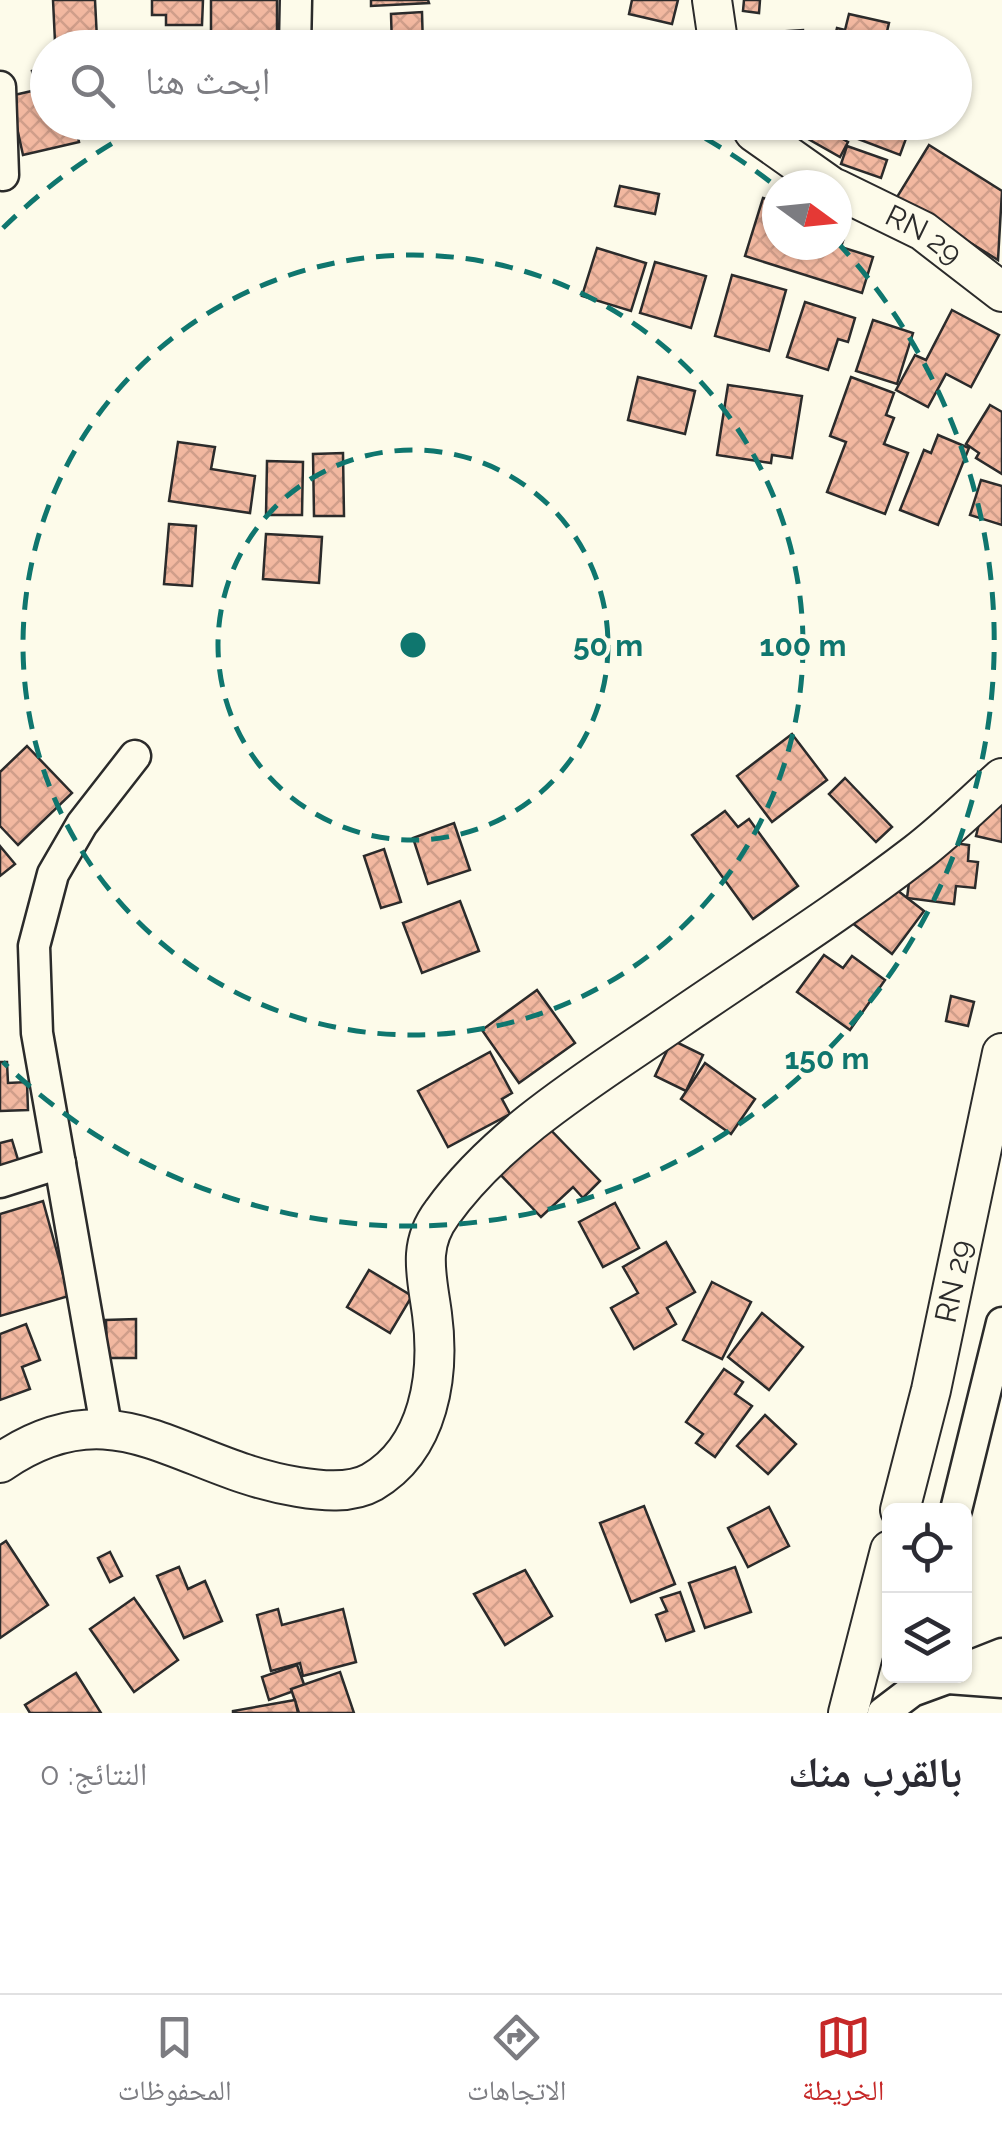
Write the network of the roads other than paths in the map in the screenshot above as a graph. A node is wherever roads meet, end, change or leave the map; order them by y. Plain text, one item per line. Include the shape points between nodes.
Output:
1 (296, 0) edge
2 (712, 0) edge
3 (295, 30) edge
4 (716, 30) edge
5 (0, 87) edge
6 (765, 140) edge
7 (808, 170) edge
8 (3, 175) dead end
9 (852, 196) edge
10 (1002, 292) edge
11 (135, 756) dead end
12 (1002, 778) edge
13 (1002, 1053) edge
14 (993, 1140) edge
15 (60, 1163) junction
16 (0, 1182) edge
17 (1002, 1323) edge
18 (106, 1426) junction
19 (0, 1463) edge
20 (902, 1503) edge
21 (958, 1503) edge
22 (882, 1581) edge
23 (1002, 1654) edge
24 (972, 1667) edge
25 (972, 1677) edge
26 (1002, 1682) edge
27 (914, 1683) edge
28 (848, 1713) edge
29 (883, 1713) edge

1 - 3 street
2 - 4 main road
5 - 8 street
6 - 7 main road
9 - 10 main road, RN 29 / RN 29 via 923,230
11 - 15 street via 53,874 34,946 38,1033
12 - 18 main road via 918,852 598,1074 463,1188 426,1241 434,1380 420,1433 370,1483 328,1492 254,1480
13 - 14 main road, RN 29 / RN 29
14 - 20 main road, RN 29 / RN 29
15 - 16 street
15 - 18 street
17 - 21 street
18 - 19 main road via 35,1439
22 - 28 main road
23 - 24 street
25 - 26 street
27 - 29 street

